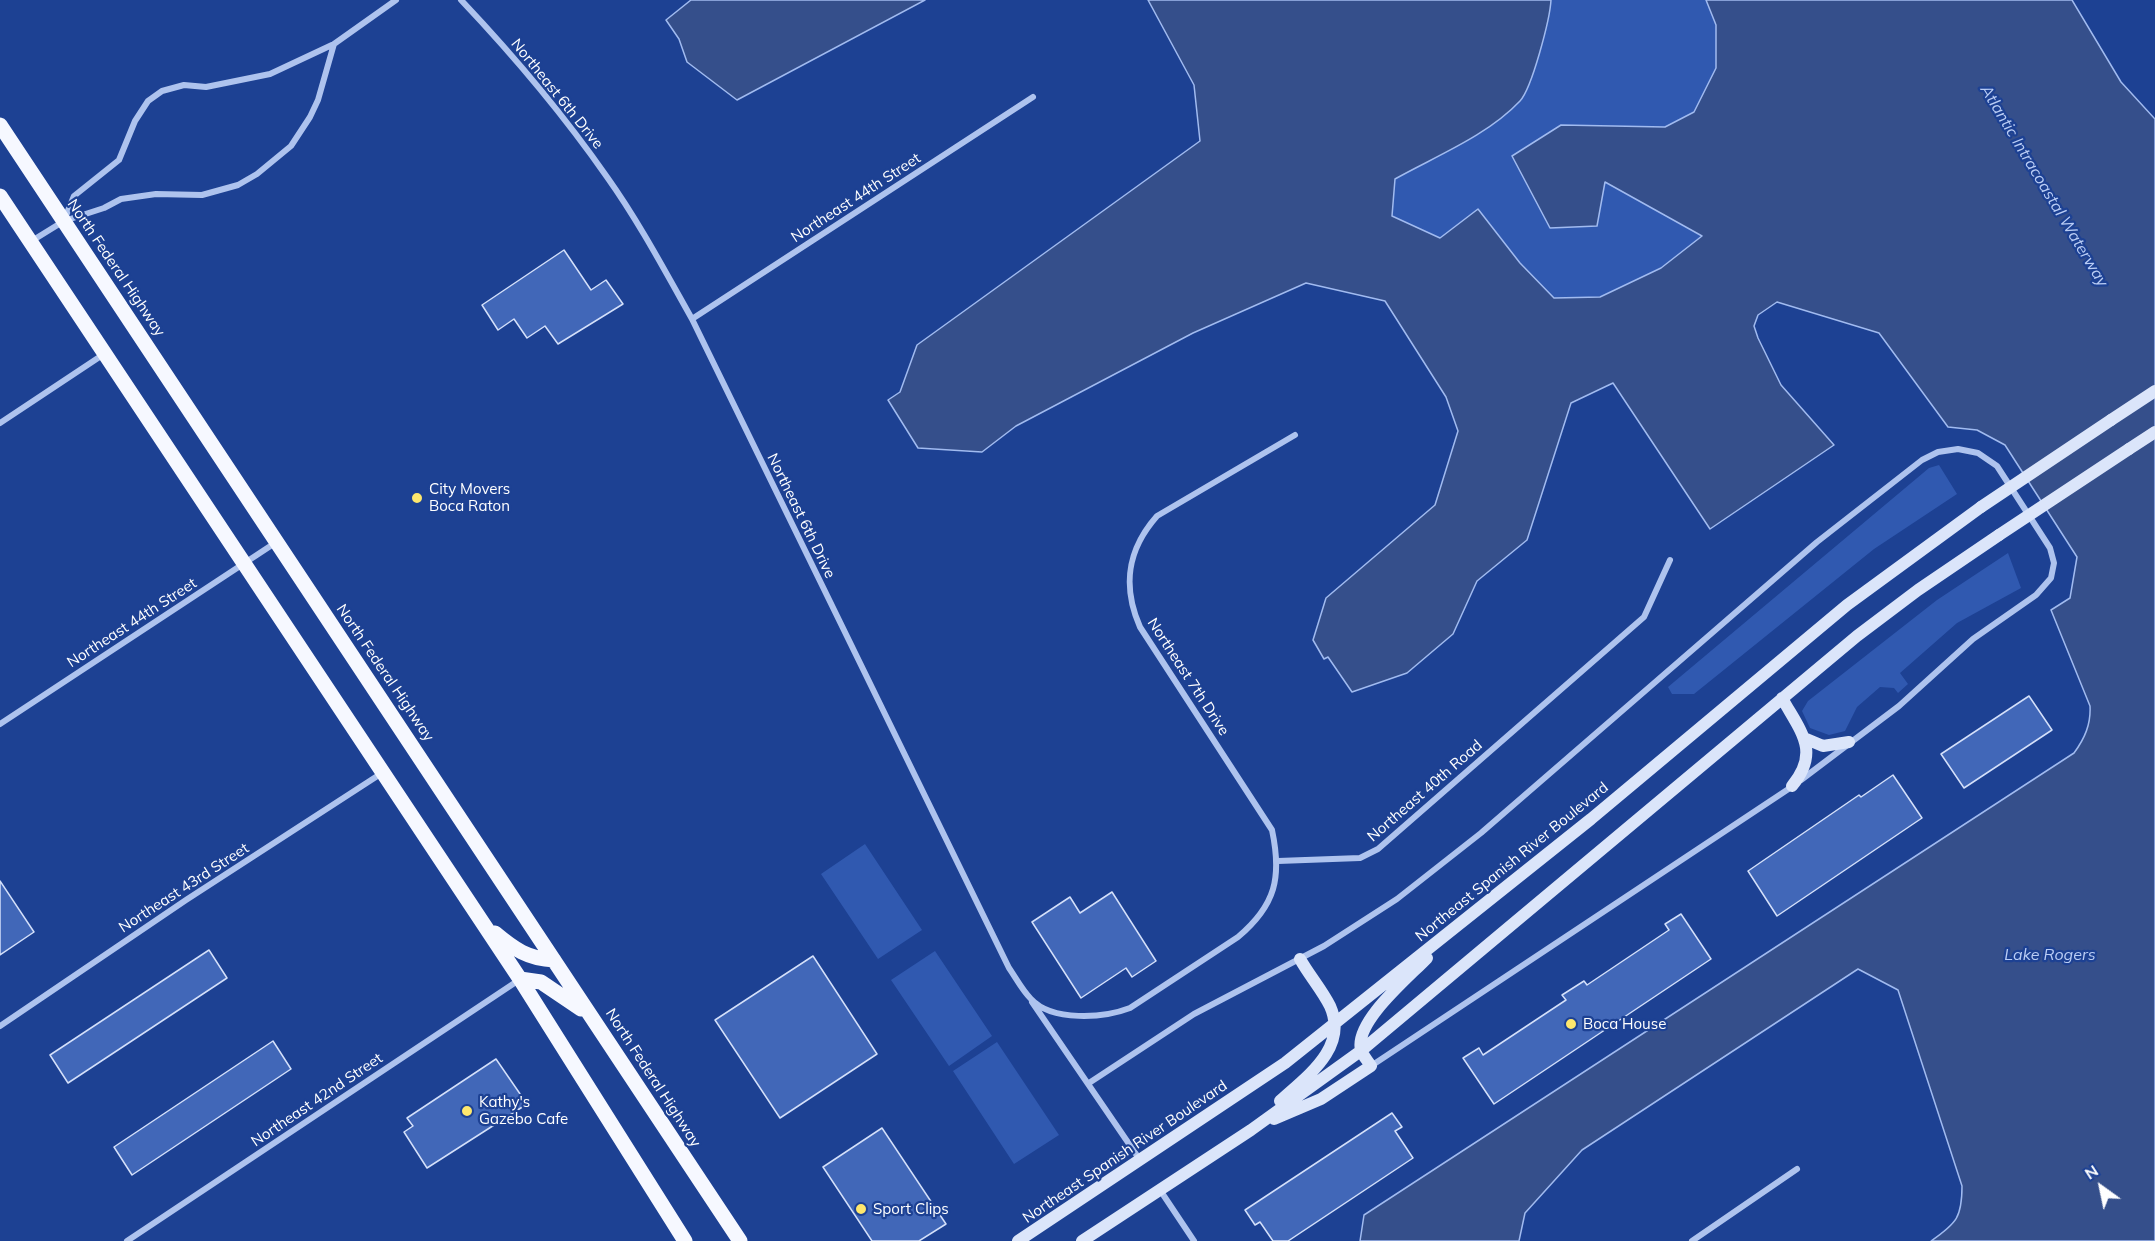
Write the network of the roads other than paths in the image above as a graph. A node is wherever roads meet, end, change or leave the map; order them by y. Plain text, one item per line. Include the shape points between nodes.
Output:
1 (396, 0) edge
2 (461, 0) edge
3 (334, 44) junction
4 (1033, 97) dead end
5 (0, 125) edge
6 (0, 196) edge
7 (64, 221) junction
8 (30, 242) junction
9 (692, 319) junction
10 (104, 354) junction
11 (2155, 391) edge
12 (0, 423) edge
13 (2155, 432) edge
14 (1296, 435) dead end
15 (277, 542) junction
16 (1670, 560) dead end
17 (243, 563) junction
18 (1782, 698) junction
19 (0, 724) edge
20 (1804, 738) junction
21 (1849, 742) junction
22 (382, 773) junction
23 (1792, 786) junction
24 (1278, 861) junction
25 (1468, 916) junction
26 (481, 921) junction
27 (1300, 959) junction
28 (554, 960) junction
29 (520, 979) junction
30 (1032, 1001) junction
31 (592, 1018) junction
32 (1335, 1024) junction
33 (0, 1026) edge
34 (1362, 1050) junction
35 (1371, 1066) junction
36 (1089, 1083) junction
37 (1251, 1130) junction
38 (1140, 1160) junction
39 (1797, 1169) dead end
40 (1160, 1190) junction
41 (127, 1241) edge
42 (685, 1241) edge
43 (740, 1241) edge
44 (1018, 1241) edge
45 (1082, 1241) edge
46 (1194, 1241) edge
47 (1692, 1241) edge

1 - 3 street
2 - 9 street, Northeast 6th Drive via 514,56 589,151 650,243
3 - 7 street via 270,74 206,87 184,85 148,101 119,160 74,196
3 - 7 street via 310,117 291,147 257,174 219,192 138,196
4 - 9 street, Northeast 44th Street
5 - 7 main road, North Federal Highway
6 - 8 main road
7 - 8 street
7 - 15 main road, North Federal Highway
8 - 10 main road
9 - 30 street, Northeast 6th Drive via 1009,968
10 - 12 street
10 - 17 main road
11 - 25 main road, Northeast Spanish River Boulevard, bridge via 1981,507 1846,605
13 - 18 main road, bridge via 1888,612
14 - 24 street, Northeast 7th Drive via 1157,516 1134,549 1128,589 1140,627 1263,813 1272,830
15 - 17 street, Northeast 44th Street
15 - 28 main road, North Federal Highway
16 - 24 street, Northeast 40th Road via 1644,616 1378,849 1360,858
17 - 19 street, Northeast 44th Street
17 - 22 main road
18 - 20 main road
18 - 34 main road
20 - 21 main road via 1823,746
20 - 23 main road via 1807,760
21 - 23 street
21 - 27 street via 1899,706 1973,639 2036,595 2051,578 2054,563 2047,542 2003,474 1978,453 1958,449 1938,452 1899,477 1809,549 1451,858 1369,918
22 - 26 main road
22 - 33 street, Northeast 43rd Street
23 - 35 street
24 - 30 street via 1274,890 1254,924 1130,1008 1111,1015 1060,1014
25 - 32 main road, Northeast Spanish River Boulevard
25 - 34 main road via 1371,1017 1361,1038
26 - 28 main road via 517,952
26 - 29 main road
27 - 32 main road via 1329,1005
27 - 36 street via 1194,1014
28 - 31 main road, North Federal Highway
29 - 31 main road via 541,982
29 - 41 street, Northeast 42nd Street
29 - 42 main road
30 - 36 street, Northeast 6th Drive
31 - 43 main road, North Federal Highway
32 - 37 main road via 1326,1056
32 - 38 main road, Northeast Spanish River Boulevard via 1285,1063
34 - 35 main road
34 - 37 main road
35 - 37 main road via 1321,1099
36 - 38 street, Northeast 6th Drive
37 - 40 main road
38 - 44 main road, Northeast Spanish River Boulevard
39 - 47 street
40 - 45 main road
40 - 46 street

